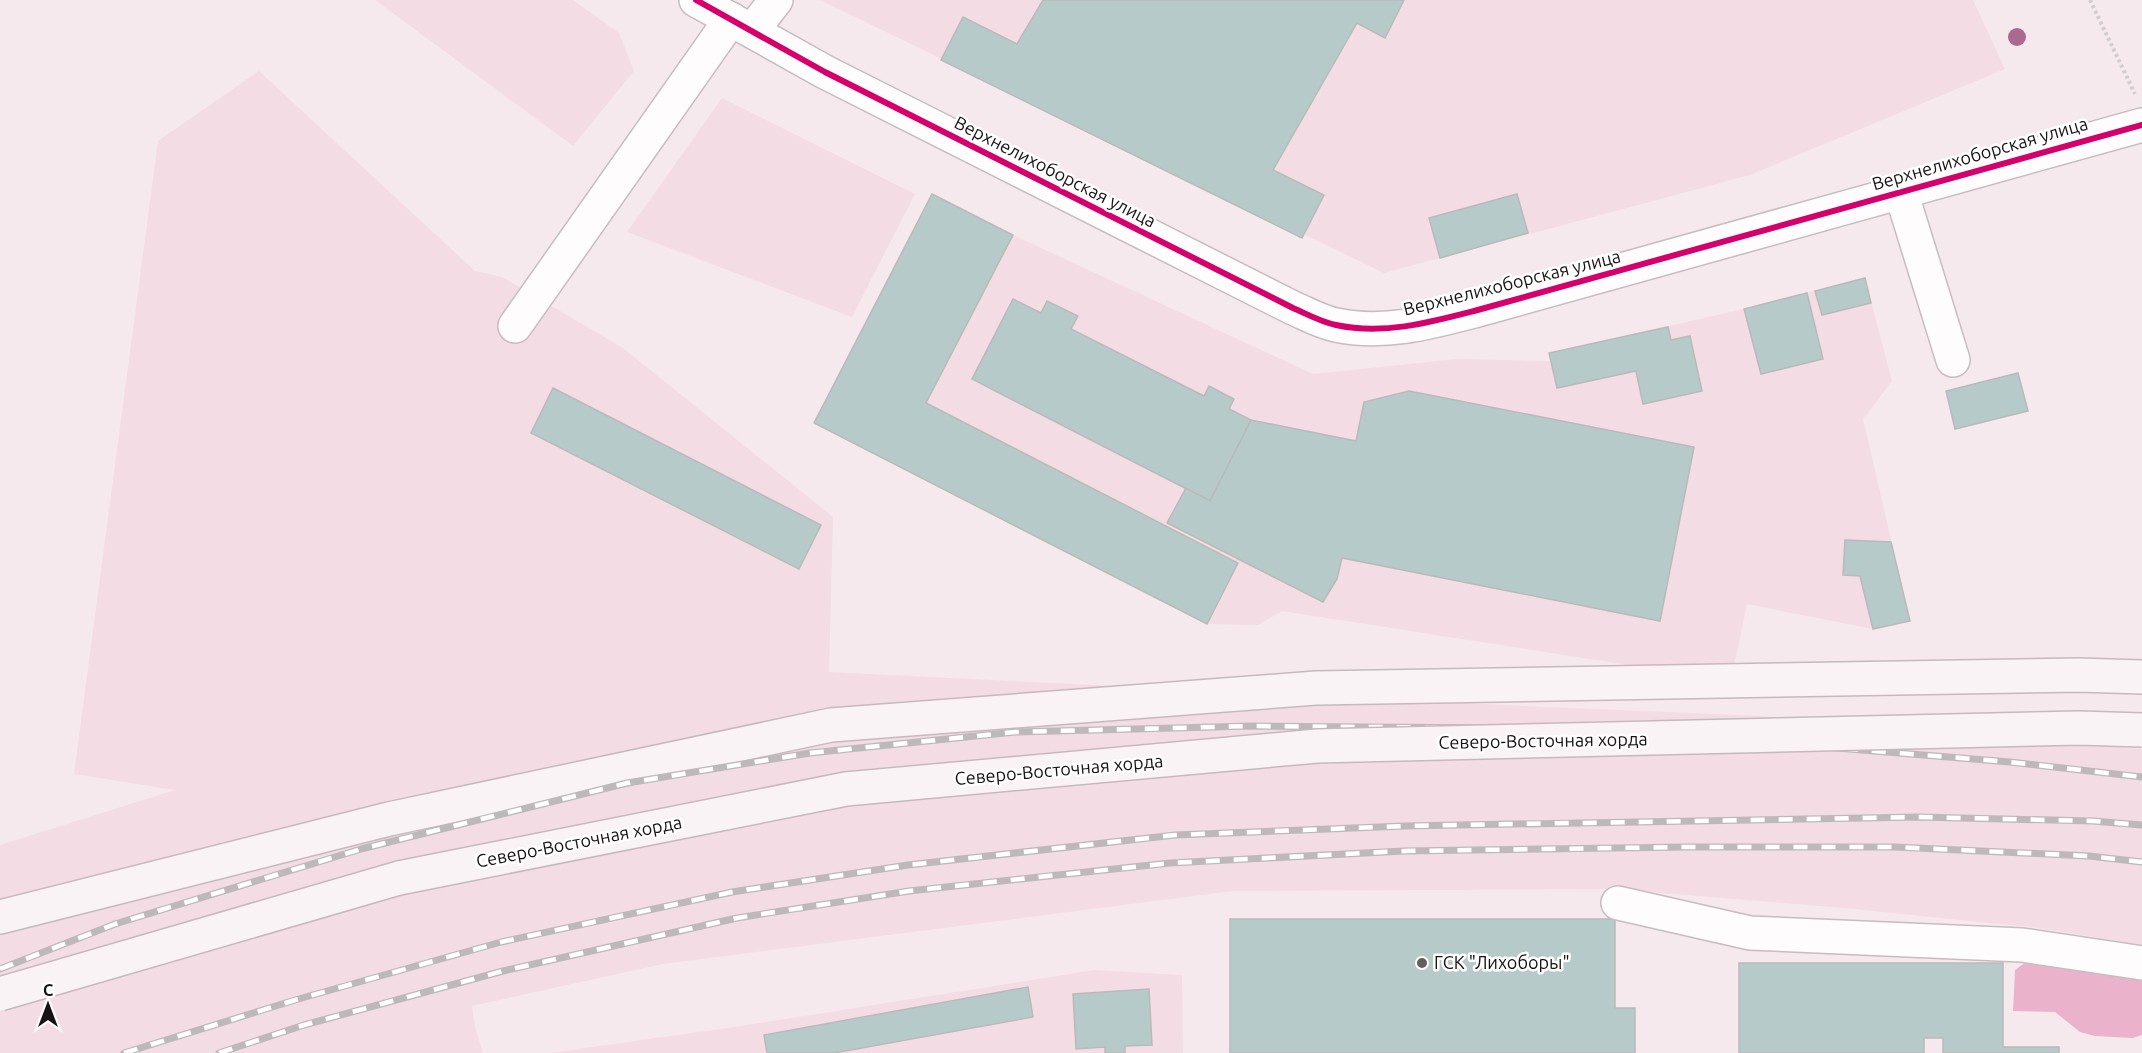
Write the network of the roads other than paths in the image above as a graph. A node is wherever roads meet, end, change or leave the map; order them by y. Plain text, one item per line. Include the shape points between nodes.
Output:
1 (696, 0) edge
2 (776, 0) edge
3 (741, 25) junction
4 (2139, 111) edge
5 (1901, 192) junction
6 (515, 326) dead end
7 (1953, 360) dead end
8 (2142, 676) edge
9 (2142, 730) edge
10 (1618, 903) dead end
11 (0, 918) edge
12 (2142, 963) edge
13 (0, 994) edge

1 - 3 street, Верхнелихоборская улица
2 - 3 street
3 - 5 street, Верхнелихоборская улица via 825,72 1293,308 1334,324 1368,330 1416,326 1474,312
3 - 6 street
4 - 5 street, Верхнелихоборская улица
5 - 7 street
8 - 11 main road via 1316,688 831,725 389,819
9 - 13 main road, Северо-Восточная хорда, bridge via 2079,728 1317,746 846,789 399,878
10 - 12 street via 1750,933 2022,945

